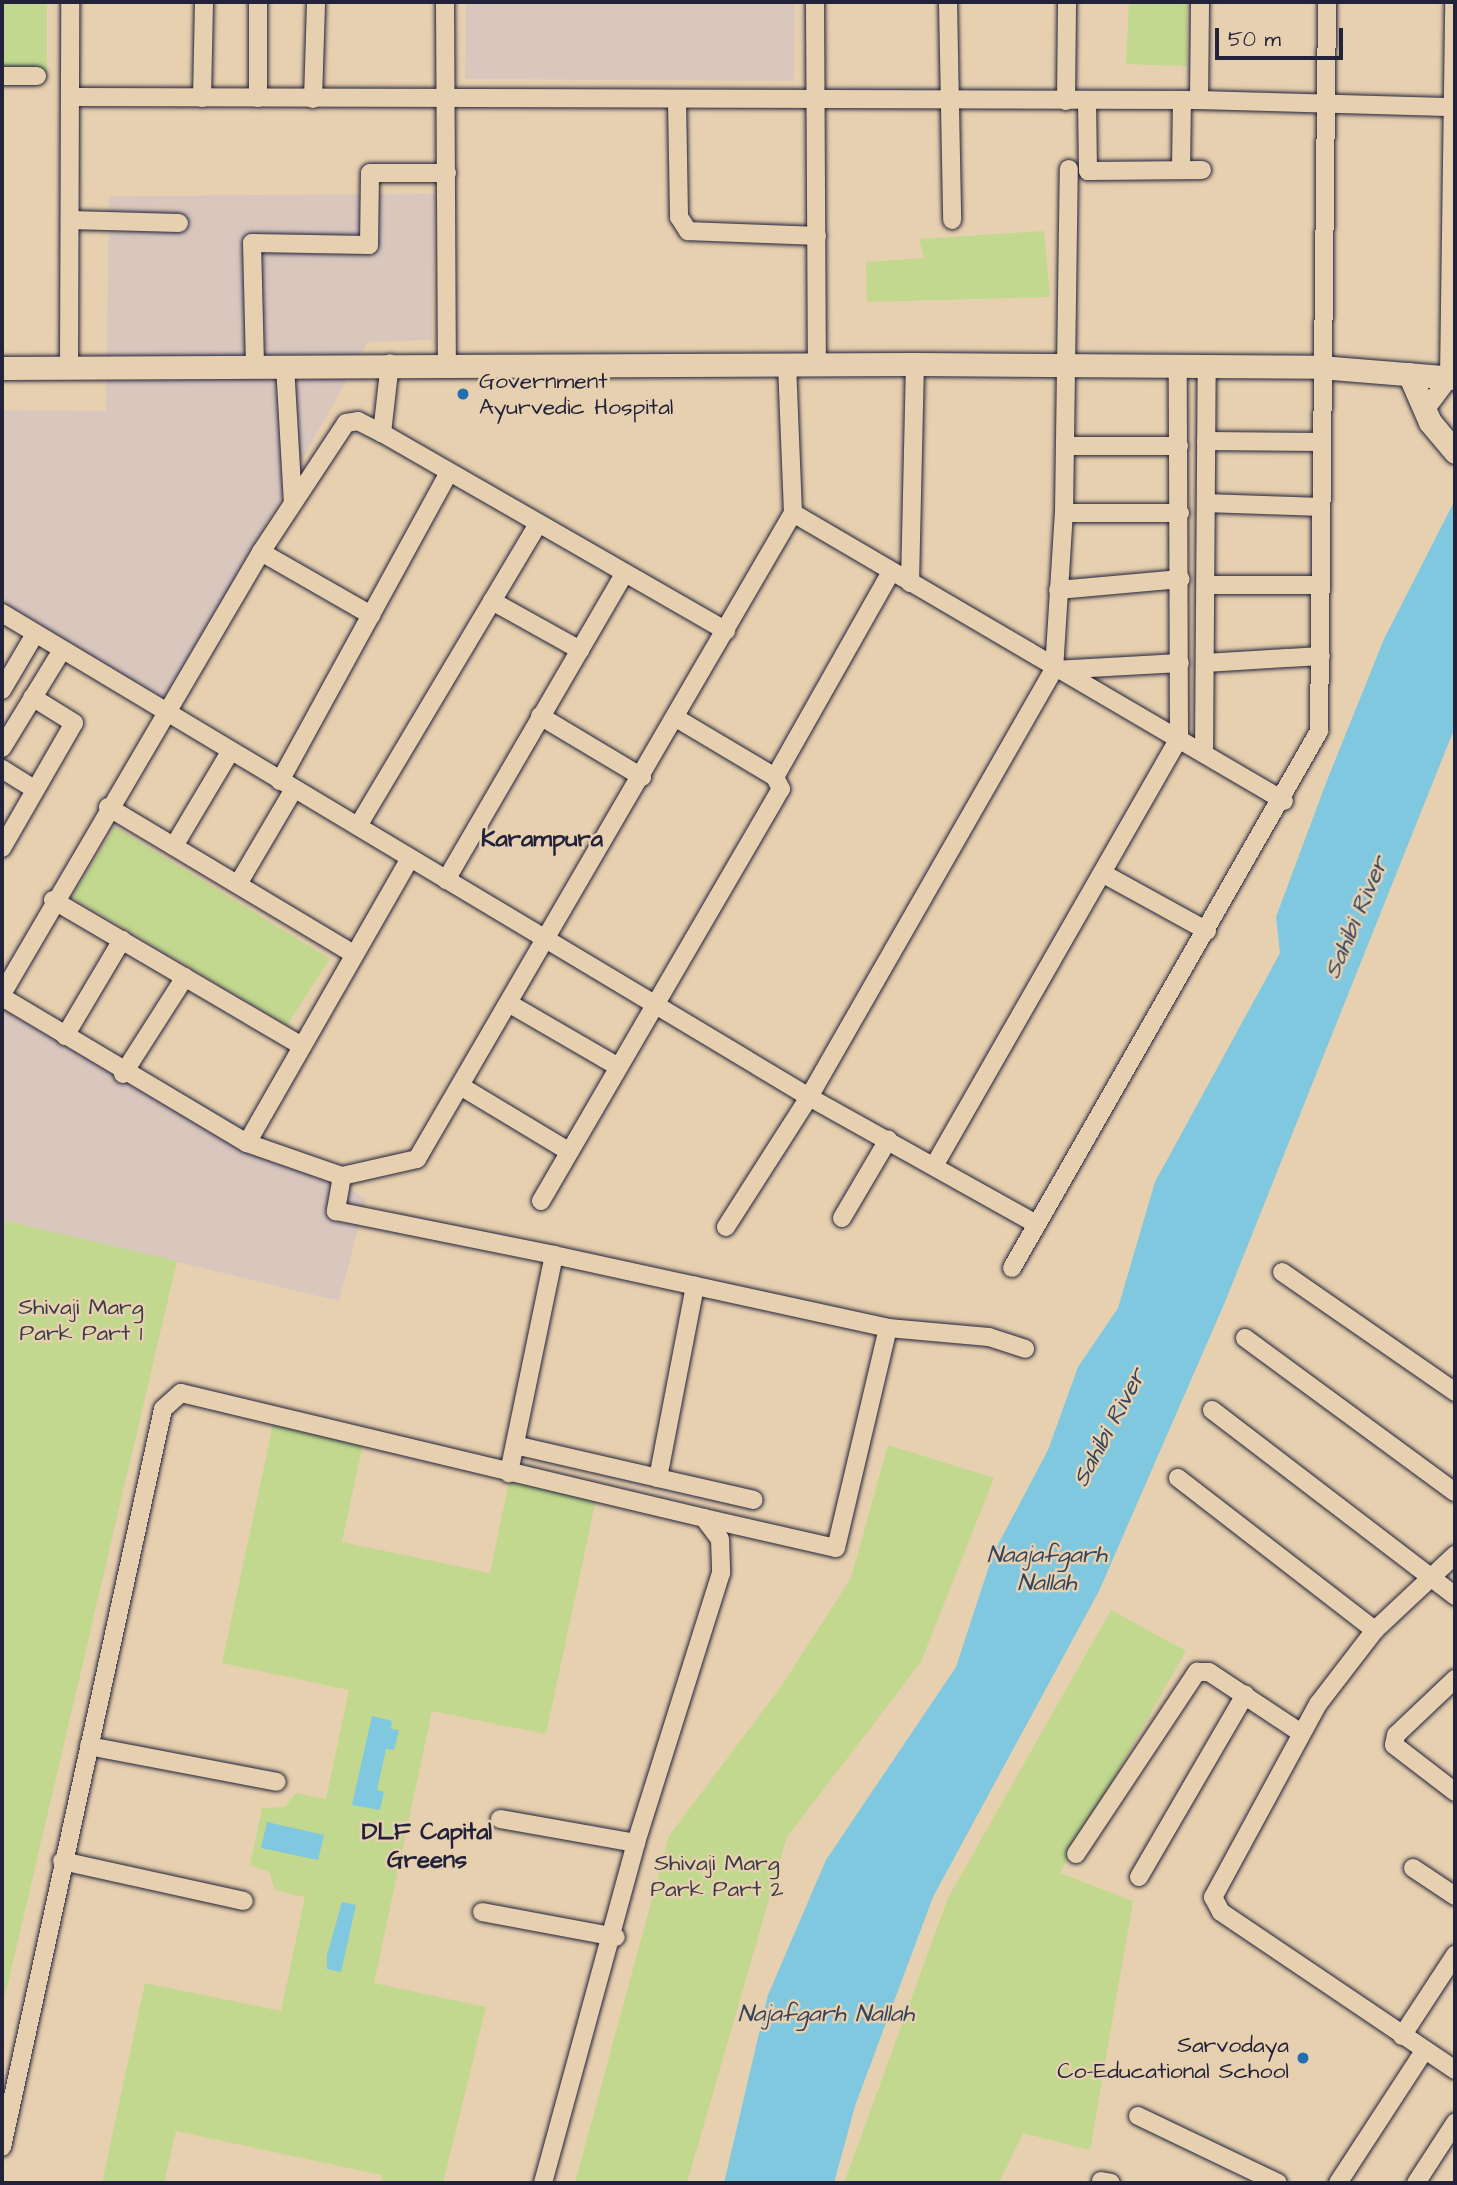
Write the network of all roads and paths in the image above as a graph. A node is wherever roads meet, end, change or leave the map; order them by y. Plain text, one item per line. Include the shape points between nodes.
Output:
1 (70, 2) edge
2 (204, 2) edge
3 (258, 2) edge
4 (316, 2) edge
5 (445, 2) edge
6 (815, 2) edge
7 (948, 2) edge
8 (1067, 2) edge
9 (1200, 2) edge
10 (1327, 2) edge
11 (1454, 2) edge
12 (2, 76) edge
13 (37, 76) dead end
14 (71, 97) junction
15 (202, 98) junction
16 (258, 99) junction
17 (313, 99) junction
18 (447, 100) junction
19 (677, 100) junction
20 (817, 100) junction
21 (946, 100) junction
22 (1087, 100) junction
23 (1191, 100) junction
24 (1066, 101) junction
25 (1326, 104) junction
26 (1454, 106) edge
27 (1069, 169) dead end
28 (1181, 170) junction
29 (1202, 170) dead end
30 (447, 173) junction
31 (70, 220) junction
32 (952, 220) dead end
33 (179, 223) dead end
34 (817, 236) junction
35 (447, 361) junction
36 (390, 363) junction
37 (817, 363) junction
38 (787, 364) junction
39 (915, 364) junction
40 (255, 365) junction
41 (285, 365) junction
42 (1068, 365) junction
43 (69, 367) junction
44 (1321, 367) junction
45 (2, 368) edge
46 (1207, 369) junction
47 (1178, 370) junction
48 (1409, 374) junction
49 (1452, 378) edge
50 (1424, 410) junction
51 (382, 433) junction
52 (1206, 441) junction
53 (1321, 442) junction
54 (1065, 446) junction
55 (1179, 446) junction
56 (1452, 450) edge
57 (449, 472) junction
58 (293, 502) junction
59 (1206, 503) junction
60 (1321, 507) junction
61 (793, 513) junction
62 (1065, 513) junction
63 (1180, 513) junction
64 (538, 524) junction
65 (261, 552) junction
66 (891, 572) junction
67 (625, 573) junction
68 (1181, 579) junction
69 (910, 583) junction
70 (1206, 584) junction
71 (1321, 585) junction
72 (1058, 590) junction
73 (492, 601) junction
74 (2, 612) edge
75 (371, 615) junction
76 (726, 631) junction
77 (35, 634) junction
78 (62, 650) junction
79 (580, 650) junction
80 (1321, 656) junction
81 (1180, 663) junction
82 (1205, 663) junction
83 (1054, 670) junction
84 (2, 690) edge
85 (32, 698) junction
86 (165, 715) junction
87 (540, 716) junction
88 (676, 718) junction
89 (1179, 738) junction
90 (2, 748) edge
91 (230, 752) junction
92 (1204, 753) junction
93 (2, 769) edge
94 (642, 777) junction
95 (775, 777) junction
96 (287, 785) junction
97 (35, 790) junction
98 (1284, 801) junction
99 (108, 807) junction
100 (358, 826) junction
101 (174, 846) junction
102 (2, 848) edge
103 (410, 858) junction
104 (1102, 873) junction
105 (446, 880) junction
106 (238, 884) junction
107 (53, 900) junction
108 (1208, 931) junction
109 (122, 940) junction
110 (548, 941) junction
111 (354, 954) junction
112 (185, 978) junction
113 (2, 995) edge
114 (510, 1004) junction
115 (655, 1004) junction
116 (65, 1036) junction
117 (302, 1046) junction
118 (617, 1066) junction
119 (123, 1074) junction
120 (462, 1087) junction
121 (808, 1097) junction
122 (888, 1140) junction
123 (247, 1143) junction
124 (568, 1151) junction
125 (934, 1166) junction
126 (342, 1176) junction
127 (541, 1201) dead end
128 (842, 1218) dead end
129 (1034, 1223) junction
130 (726, 1227) dead end
131 (554, 1255) junction
132 (1012, 1268) dead end
133 (1282, 1272) dead end
134 (695, 1286) junction
135 (888, 1328) junction
136 (1245, 1338) dead end
137 (1025, 1349) dead end
138 (1455, 1392) edge
139 (1212, 1410) dead end
140 (515, 1445) junction
141 (509, 1473) junction
142 (658, 1478) junction
143 (1178, 1478) dead end
144 (1455, 1492) edge
145 (754, 1500) dead end
146 (704, 1518) junction
147 (1455, 1555) edge
148 (1432, 1578) junction
149 (1455, 1596) edge
150 (1375, 1630) junction
151 (1455, 1678) edge
152 (1245, 1695) junction
153 (1301, 1733) junction
154 (89, 1746) junction
155 (277, 1782) dead end
156 (1455, 1792) edge
157 (500, 1819) dead end
158 (636, 1843) junction
159 (1076, 1854) dead end
160 (62, 1861) junction
161 (1413, 1868) dead end
162 (1139, 1877) dead end
163 (1455, 1896) edge
164 (244, 1900) dead end
165 (482, 1912) dead end
166 (616, 1937) junction
167 (1455, 1955) edge
168 (1402, 2036) junction
169 (1424, 2051) junction
170 (1455, 2070) edge
171 (1138, 2116) dead end
172 (1455, 2123) edge
173 (2, 2147) edge
174 (543, 2183) edge
175 (1278, 2183) edge
176 (1338, 2183) edge
177 (1416, 2183) edge

1 - 14 street
2 - 15 street
3 - 16 street
4 - 17 street
5 - 18 street
6 - 20 street
7 - 21 street
8 - 24 street
9 - 23 street
10 - 25 street
11 - 26 street
12 - 13 street
14 - 15 street
14 - 31 street
15 - 16 street
16 - 17 street
17 - 18 street
18 - 19 street
18 - 30 street
19 - 20 street
19 - 34 street via 679,217 688,231
20 - 21 street
20 - 34 street
21 - 24 street
21 - 32 street
22 - 23 street
22 - 24 street
22 - 28 street via 1088,171
23 - 25 street
23 - 28 street
25 - 26 street
25 - 44 street
26 - 49 street
27 - 42 street
28 - 29 street
30 - 35 street
30 - 40 street via 370,173 369,245 252,243
31 - 33 street
31 - 43 street
34 - 37 street
35 - 36 street
35 - 38 street
36 - 41 street
36 - 51 street
37 - 38 street
37 - 39 street
38 - 61 street
39 - 42 street
39 - 69 street
40 - 41 street
40 - 43 street
41 - 58 street
42 - 47 street
42 - 54 street
43 - 45 street
44 - 46 street
44 - 48 street
44 - 53 street
46 - 47 street
46 - 52 street
47 - 55 street
48 - 49 street
48 - 50 street
49 - 50 street
50 - 56 street
51 - 57 street
51 - 58 street via 358,421 346,423
52 - 53 street
52 - 59 street
53 - 60 street
54 - 55 street
54 - 62 street
55 - 63 street
57 - 64 street
57 - 75 street
58 - 65 street
59 - 60 street
59 - 70 street
60 - 71 street
61 - 66 street
61 - 76 street
62 - 63 street
62 - 72 street
63 - 68 street
64 - 67 street
64 - 73 street
65 - 75 street
65 - 86 street
66 - 69 street
66 - 95 street
67 - 76 street
67 - 79 street
68 - 72 street
68 - 81 street
69 - 83 street
70 - 71 street
70 - 82 street
71 - 80 street
72 - 83 street
73 - 79 street
73 - 100 street
74 - 77 street
75 - 96 street
76 - 88 street
77 - 78 street
77 - 84 street
78 - 85 street
78 - 86 street
79 - 87 street
80 - 82 street
80 - 98 street via 1319,731
81 - 83 street
81 - 89 street
82 - 92 street
83 - 89 street
83 - 121 street
85 - 90 street
85 - 97 street via 74,723
86 - 91 street
86 - 99 street
87 - 94 street
87 - 105 street
88 - 94 street
88 - 95 street
89 - 92 street
89 - 104 street
91 - 96 street
91 - 101 street
92 - 98 street
93 - 97 street
94 - 110 street
95 - 115 street via 781,789
96 - 100 street
96 - 106 street
97 - 102 street
98 - 108 street
99 - 101 street
99 - 107 street
100 - 103 street
101 - 106 street
103 - 105 street
103 - 111 street
104 - 108 street
104 - 125 street
105 - 110 street
106 - 111 street
107 - 109 street
107 - 113 street
108 - 129 street
109 - 112 street
109 - 116 street
110 - 114 street
110 - 115 street
111 - 117 street
112 - 117 street
112 - 119 street
113 - 116 street
114 - 118 street
114 - 120 street
115 - 118 street
115 - 121 street
116 - 119 street
117 - 123 street
118 - 124 street
119 - 123 street
120 - 124 street
120 - 126 street via 417,1158
121 - 122 street
121 - 130 street
122 - 125 street
122 - 128 street
123 - 126 street
124 - 127 street
125 - 129 street
126 - 131 street via 336,1211
129 - 132 street
131 - 134 street
131 - 140 street
133 - 138 street
134 - 135 street
134 - 142 street
135 - 137 street via 989,1337
135 - 146 street via 836,1548
136 - 144 street
139 - 148 street
140 - 141 street
140 - 142 street
141 - 146 street
141 - 154 street via 222,1401 181,1393 170,1399
142 - 145 street
143 - 150 street
146 - 158 street via 720,1539 721,1573
147 - 148 street
148 - 149 street
148 - 150 street
150 - 153 street
151 - 156 street via 1396,1735 1394,1745
152 - 153 street
152 - 159 street via 1209,1672 1197,1672
152 - 162 street
153 - 168 street via 1215,1888 1221,1912
154 - 155 street
154 - 160 street
157 - 158 street
158 - 166 street
160 - 164 street
160 - 173 street
161 - 163 street
165 - 166 street
166 - 174 street
167 - 168 street
168 - 169 street
169 - 170 street
169 - 176 street
171 - 175 street
172 - 177 street

